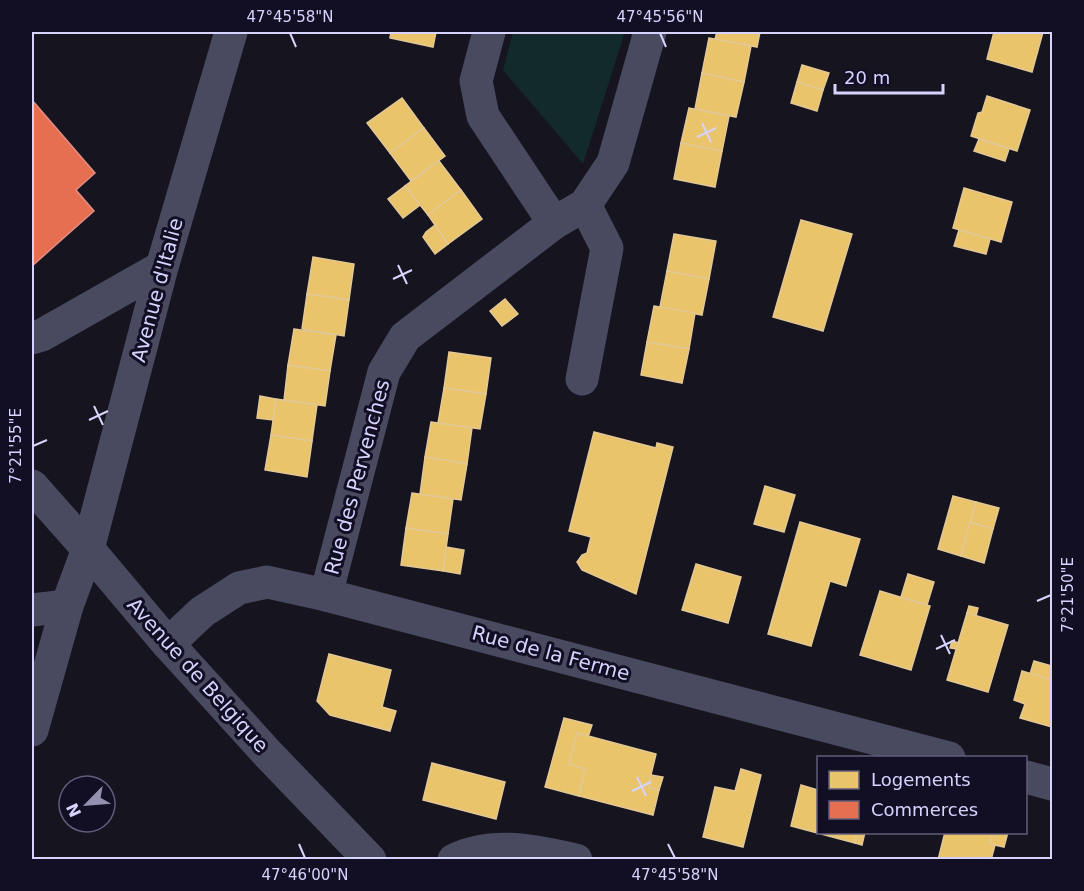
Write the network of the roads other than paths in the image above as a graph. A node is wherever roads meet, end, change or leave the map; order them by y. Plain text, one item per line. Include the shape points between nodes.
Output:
1 (231, 32) edge
2 (489, 32) edge
3 (650, 32) edge
4 (585, 205) junction
5 (554, 223) junction
6 (162, 267) junction
7 (32, 338) edge
8 (582, 379) dead end
9 (32, 486) edge
10 (88, 549) junction
11 (326, 595) junction
12 (68, 606) junction
13 (32, 610) edge
14 (168, 644) junction
15 (32, 730) edge
16 (941, 756) edge
17 (1027, 777) edge
18 (1053, 784) edge
19 (370, 860) edge
20 (454, 860) edge
21 (576, 860) edge

1 - 6 street, Avenue d'Italie
2 - 5 street via 476,81 483,116
3 - 4 street, Rue des Pervenches via 613,164
4 - 5 street, Rue des Pervenches
4 - 8 street via 607,248
5 - 11 street, Rue des Pervenches via 405,337 384,372
6 - 7 street
6 - 10 street, Avenue d'Italie
9 - 10 street, Avenue de Belgique
10 - 12 street, Avenue d'Italie
10 - 14 street, Avenue de Belgique
11 - 14 street, Rue de la Ferme via 267,582 239,588 202,612
11 - 16 street, Rue de la Ferme
12 - 13 street
12 - 15 street, Avenue d'Italie
14 - 19 street, Avenue de Belgique
17 - 18 street
20 - 21 street via 493,849 539,851

